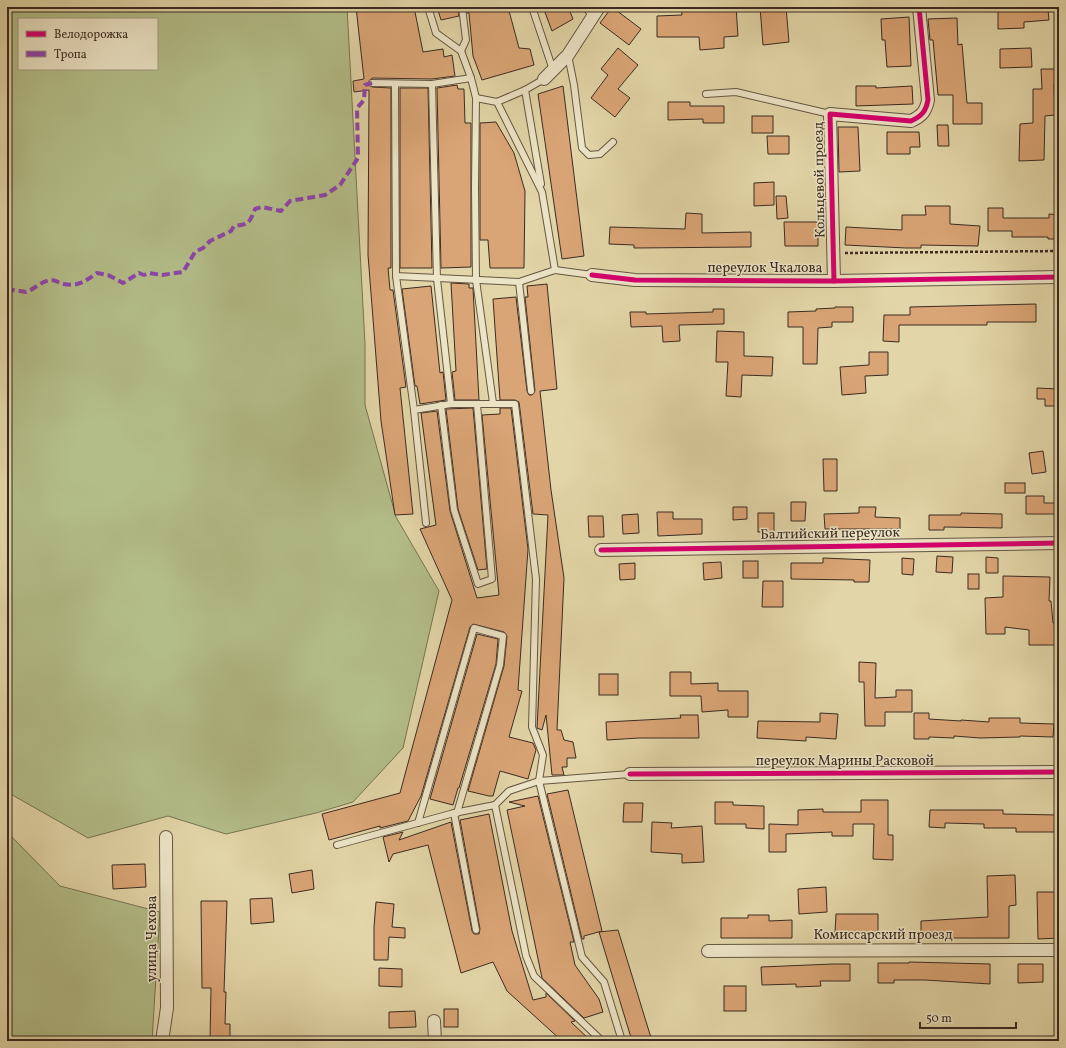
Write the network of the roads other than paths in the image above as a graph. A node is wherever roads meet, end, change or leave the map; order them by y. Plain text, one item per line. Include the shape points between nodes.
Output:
1 (428, 7) edge
2 (462, 7) edge
3 (532, 7) edge
4 (599, 7) edge
5 (919, 7) edge
6 (590, 12) edge
7 (461, 51) junction
8 (568, 55) junction
9 (553, 70) junction
10 (471, 78) junction
11 (544, 79) joint
12 (372, 83) dead end
13 (394, 84) junction
14 (432, 84) junction
15 (525, 90) junction
16 (706, 94) dead end
17 (476, 98) junction
18 (497, 102) junction
19 (830, 114) junction
20 (613, 142) dead end
21 (542, 192) junction
22 (555, 270) junction
23 (592, 275) joint
24 (396, 276) junction
25 (1059, 277) edge
26 (437, 279) junction
27 (476, 280) junction
28 (834, 280) junction
29 (519, 282) junction
30 (531, 391) dead end
31 (451, 404) junction
32 (477, 404) junction
33 (493, 404) junction
34 (441, 405) junction
35 (414, 410) junction
36 (426, 523) dead end
37 (1059, 543) edge
38 (601, 550) dead end
39 (1059, 772) edge
40 (630, 774) joint
41 (539, 781) junction
42 (495, 805) junction
43 (455, 813) junction
44 (418, 823) junction
45 (166, 837) dead end
46 (336, 845) dead end
47 (476, 930) dead end
48 (1059, 950) edge
49 (708, 951) dead end
50 (434, 1021) dead end
51 (162, 1041) edge
52 (435, 1041) edge
53 (602, 1041) edge
54 (622, 1041) edge

1 - 7 lane via 436,33
2 - 7 lane via 466,40
3 - 9 lane
4 - 6 street
5 - 19 street, Кольцевой проезд via 928,100 926,110 911,121
6 - 8 street
7 - 10 lane
8 - 9 street
8 - 20 lane via 582,148 589,155 600,154
9 - 11 street
10 - 14 lane
10 - 17 lane
11 - 15 lane
12 - 13 lane
13 - 14 lane
13 - 24 lane
14 - 26 lane
15 - 18 lane
15 - 21 lane
16 - 19 lane via 736,92
17 - 18 lane
17 - 27 lane
18 - 21 lane
19 - 28 street, Кольцевой проезд
21 - 22 lane
22 - 23 lane
22 - 29 lane
23 - 28 street, переулок Чкалова via 635,280
24 - 26 lane
24 - 35 lane
25 - 28 street, переулок Чкалова
26 - 27 lane
26 - 31 lane
27 - 29 lane
27 - 33 lane
29 - 30 lane
31 - 32 lane
31 - 34 lane
32 - 33 lane
32 - 34 lane via 492,579 478,584 454,510
33 - 41 lane via 516,404 536,579 532,727 543,755
34 - 35 lane
35 - 36 lane
37 - 38 street, Балтийский переулок
39 - 40 street, переулок Марины Расковой
40 - 41 lane
41 - 42 lane via 509,792
41 - 54 lane via 582,957 604,982
42 - 43 lane
42 - 53 lane via 526,956 534,976
43 - 44 lane
43 - 44 lane via 500,665 503,636 474,628
43 - 47 lane
44 - 46 lane
45 - 51 street, улица Чехова via 167,1008
48 - 49 street, Комиссарский проезд
50 - 52 street

